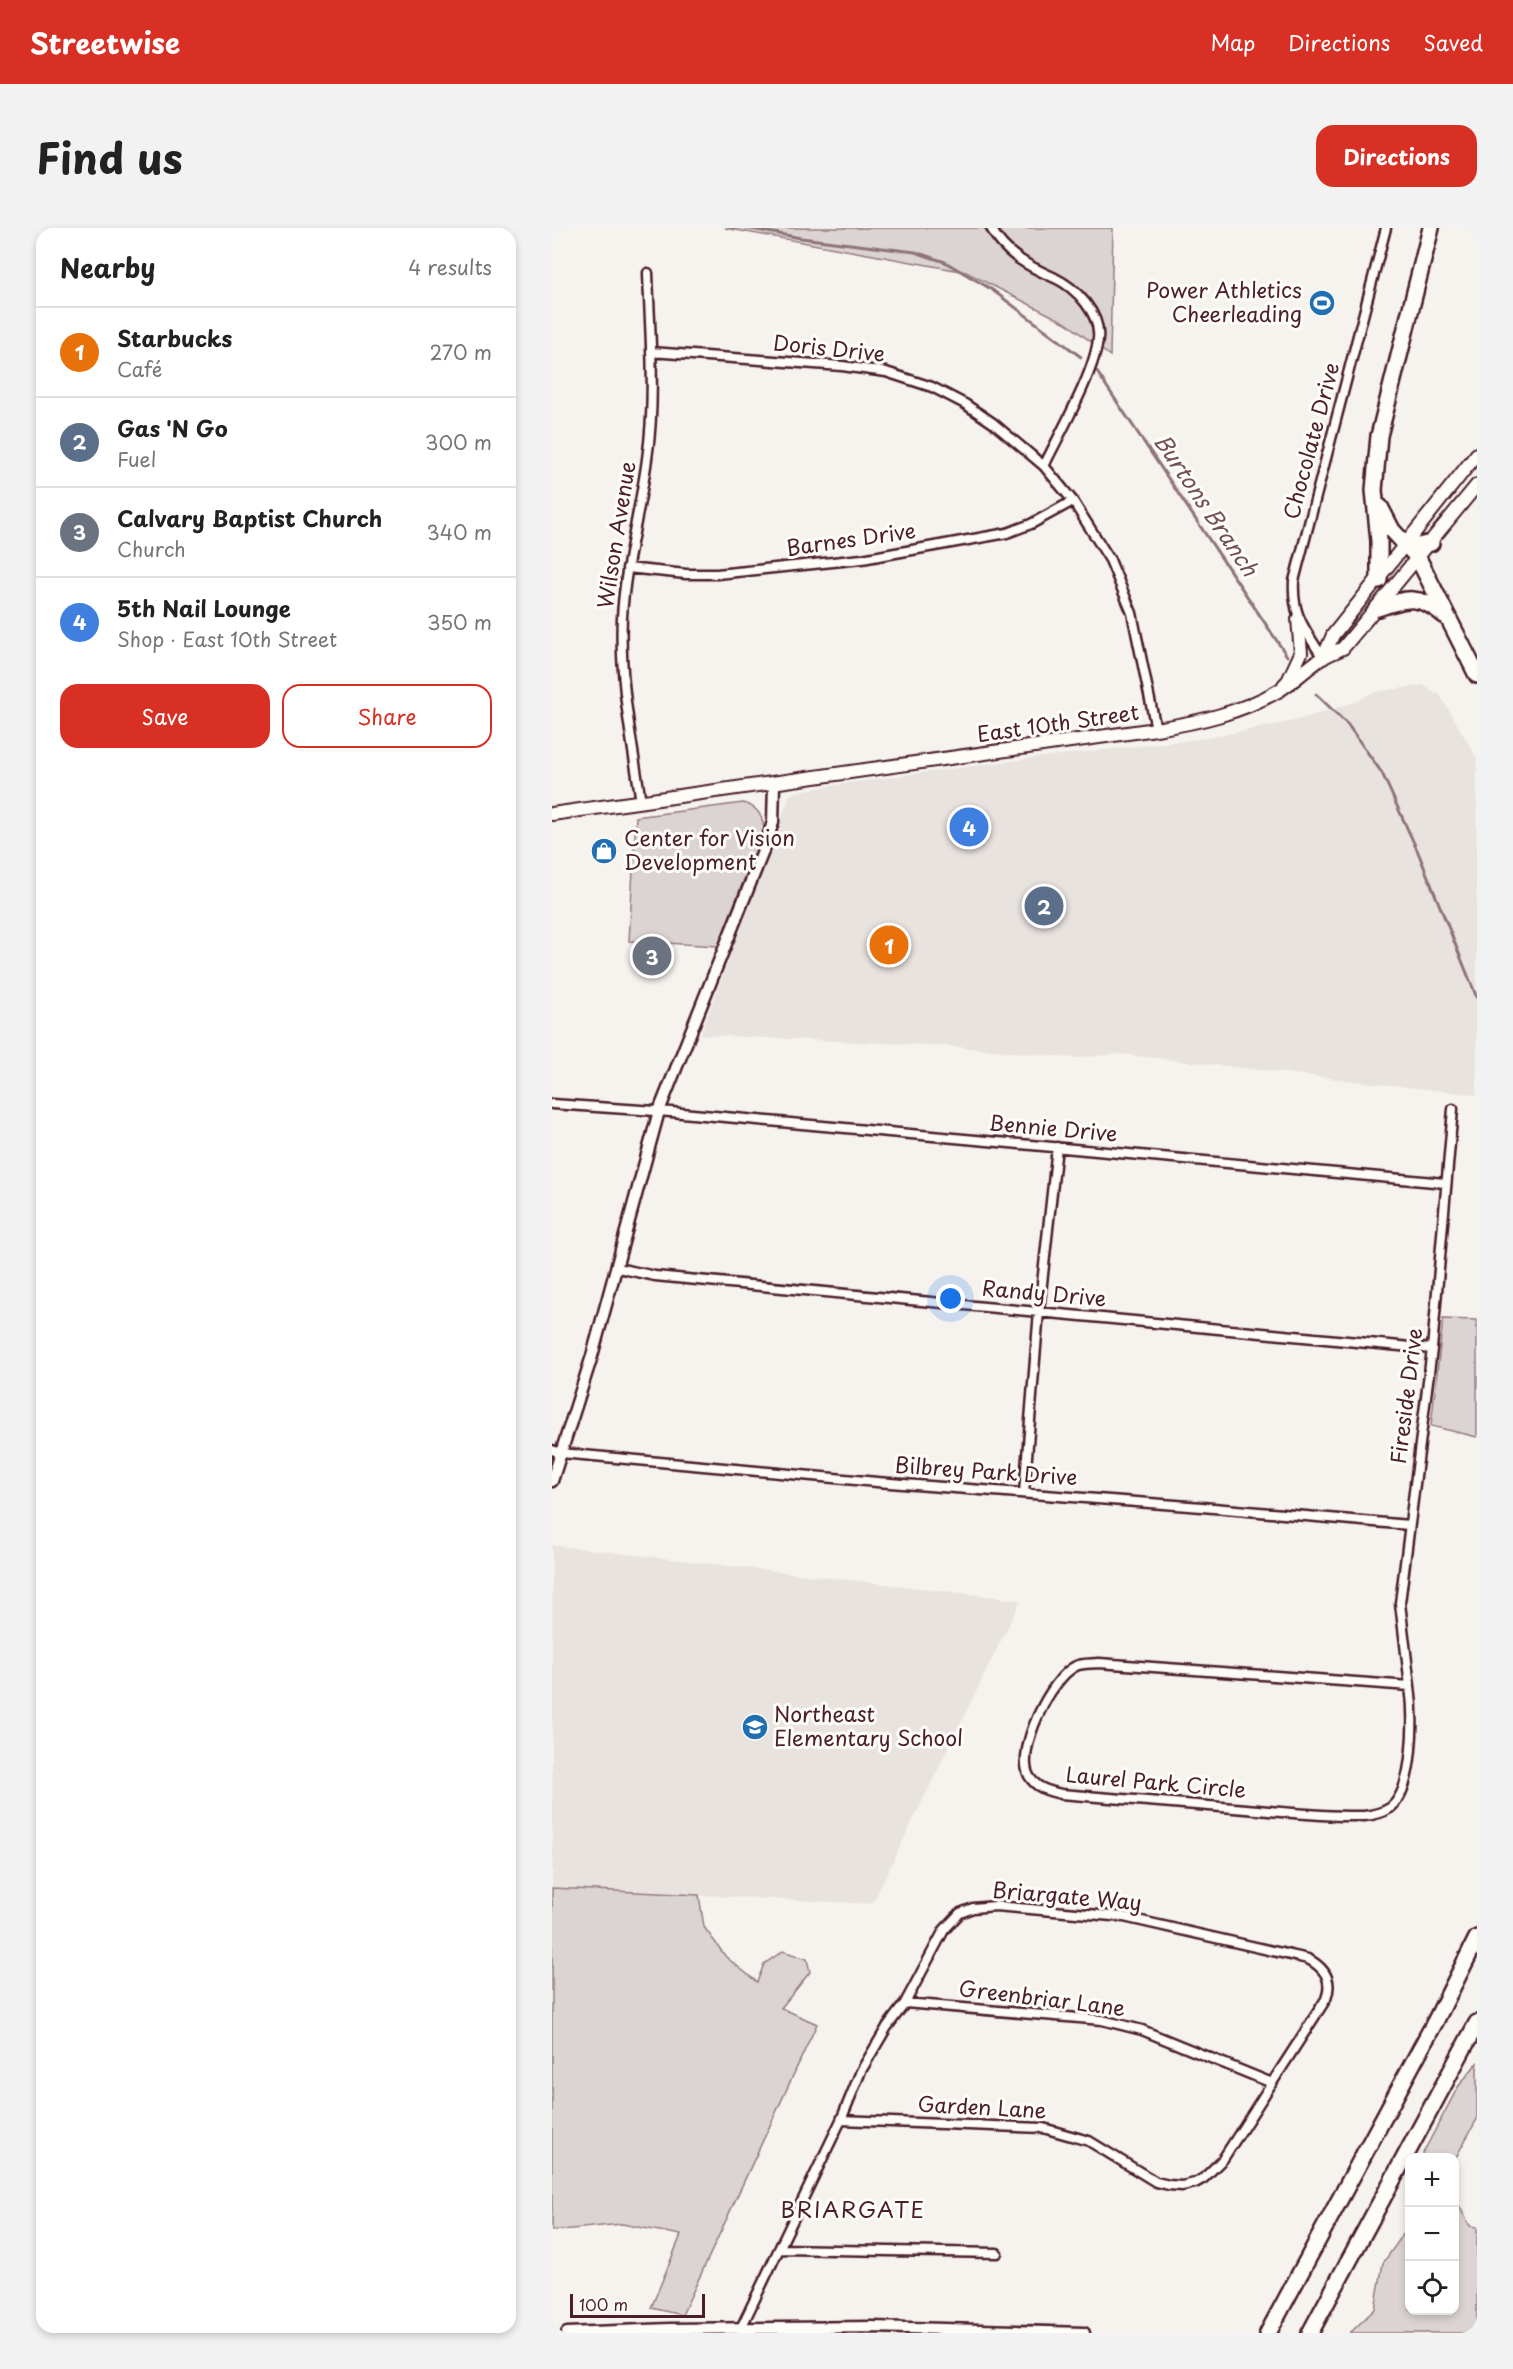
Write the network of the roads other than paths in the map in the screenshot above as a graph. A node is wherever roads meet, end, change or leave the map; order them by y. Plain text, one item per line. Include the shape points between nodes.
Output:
1 (991, 228) edge
2 (1386, 228) edge
3 (1431, 228) edge
4 (648, 273) dead end
5 (651, 352) junction
6 (1477, 454) edge
7 (1044, 466) junction
8 (1477, 485) edge
9 (1374, 490) junction
10 (1072, 501) junction
11 (1431, 543) junction
12 (1406, 545) junction
13 (1418, 558) junction
14 (627, 567) junction
15 (1378, 580) junction
16 (1378, 608) junction
17 (1299, 619) junction
18 (1448, 620) junction
19 (1323, 658) junction
20 (1477, 675) edge
21 (1277, 692) junction
22 (1156, 729) junction
23 (774, 784) junction
24 (641, 802) junction
25 (552, 814) edge
26 (552, 1104) edge
27 (1453, 1109) dead end
28 (658, 1111) junction
29 (1057, 1147) junction
30 (1445, 1183) junction
31 (618, 1268) junction
32 (1039, 1311) junction
33 (1432, 1349) junction
34 (556, 1451) edge
35 (552, 1481) edge
36 (1024, 1493) junction
37 (1408, 1525) junction
38 (1410, 1686) junction
39 (1477, 1938) edge
40 (905, 2002) junction
41 (1477, 2023) edge
42 (1272, 2083) junction
43 (841, 2121) junction
44 (781, 2249) junction
45 (997, 2253) dead end
46 (741, 2330) edge
47 (926, 2330) edge
48 (567, 2333) edge
49 (1084, 2333) edge
50 (1268, 2333) edge
51 (1310, 2333) edge

1 - 7 street via 1019,260 1059,280 1085,302 1099,336 1088,374
2 - 17 street, Chocolate Drive via 1294,581 1293,600
3 - 9 highway via 1379,436
4 - 5 street, Wilson Avenue
5 - 7 street, Doris Drive via 886,372 932,387 965,404
5 - 14 street, Wilson Avenue via 647,459
6 - 12 main road
7 - 10 street, Doris Drive
8 - 11 main road, East 10th Street
9 - 12 highway via 1387,522
9 - 15 highway
10 - 14 street, Barnes Drive via 1031,525 1007,533 862,559 717,574
10 - 22 street, Doris Drive via 1110,560 1132,613
11 - 12 highway
11 - 13 main road, East 10th Street
12 - 13 highway
12 - 15 main road
13 - 16 main road, East 10th Street
13 - 18 highway
14 - 24 street, Wilson Avenue via 622,648
15 - 19 main road via 1333,635
16 - 18 highway via 1413,599 1432,605
16 - 19 main road, East 10th Street via 1344,648
17 - 19 street, Chocolate Drive
17 - 21 main road via 1301,653 1288,681
18 - 20 highway
19 - 21 main road, East 10th Street
21 - 22 main road, East 10th Street via 1237,711 1197,723
22 - 23 main road, East 10th Street
23 - 24 main road, East 10th Street
23 - 28 street via 773,822 766,844
24 - 25 main road, East 10th Street
26 - 28 street, Bennie Drive
27 - 30 street, Fireside Drive
28 - 29 street, Bennie Drive
28 - 31 street
29 - 30 street, Bennie Drive
29 - 32 street
30 - 33 street, Fireside Drive
31 - 32 street, Randy Drive via 655,1276
31 - 34 street
32 - 33 street, Randy Drive
32 - 36 street
33 - 37 street, Fireside Drive
34 - 35 street
34 - 36 street, Bilbrey Park Drive
36 - 37 street, Bilbrey Park Drive
37 - 38 street, Fireside Drive via 1400,1603
38 - 38 street, Laurel Park Circle via 1117,1664 1077,1665 1061,1676 1037,1718 1025,1761 1036,1785 1060,1794 1297,1813 1379,1814 1399,1799 1405,1784 1411,1733
39 - 50 highway
40 - 42 street, Greenbriar Lane via 1121,2024
40 - 42 street, Briargate Way via 944,1930 960,1913 995,1906 1124,1917 1308,1959 1319,1965 1329,1983 1326,1999
40 - 43 street, Briargate Way via 861,2071
41 - 51 highway
42 - 43 street, Garden Lane via 1223,2159 1204,2178 1182,2186 1156,2182 1089,2141 1043,2128
43 - 44 street, Briargate Way
44 - 45 street
44 - 46 street, Briargate Way
46 - 47 street
46 - 48 street
47 - 49 street

